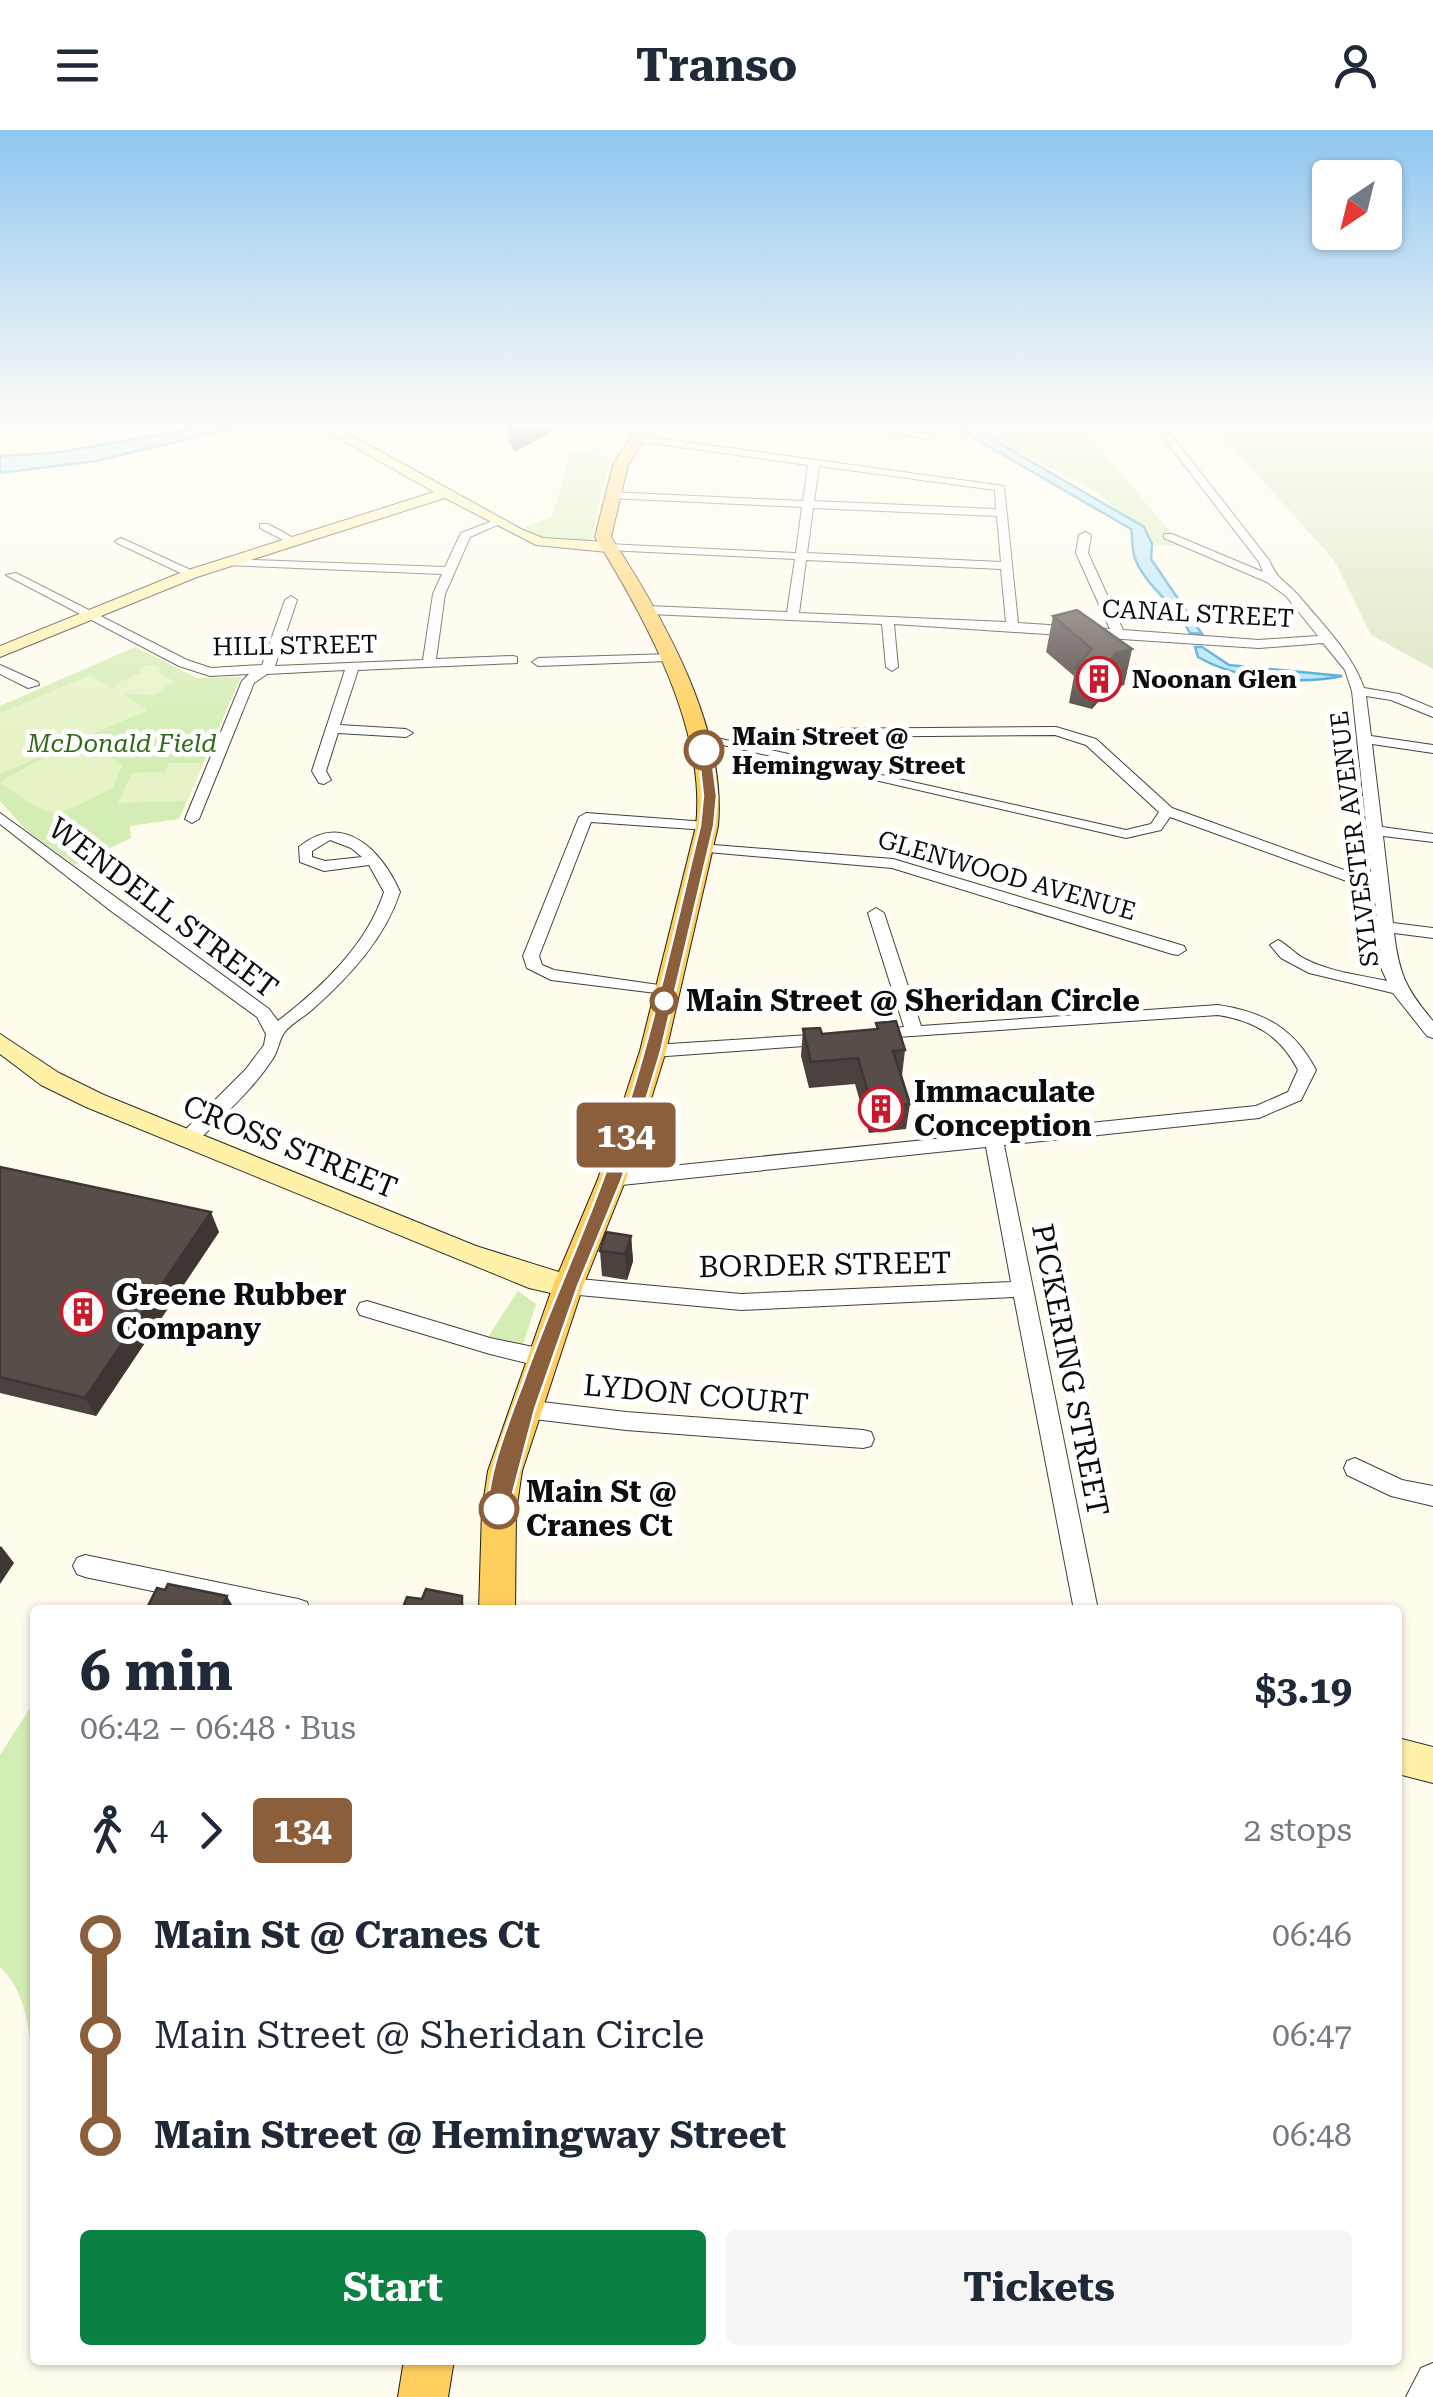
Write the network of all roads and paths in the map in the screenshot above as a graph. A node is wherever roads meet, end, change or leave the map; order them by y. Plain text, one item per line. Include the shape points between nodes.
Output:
1 (277, 533) edge
2 (319, 533) edge
3 (471, 533) edge
4 (522, 533) edge
5 (604, 533) edge
6 (805, 533) edge
7 (1003, 533) edge
8 (1242, 533) edge
9 (1085, 535) dead end
10 (1168, 536) dead end
11 (122, 541) dead end
12 (292, 541) junction
13 (606, 547) junction
14 (268, 549) junction
15 (802, 556) junction
16 (226, 562) junction
17 (296, 566) junction
18 (1006, 566) junction
19 (449, 572) junction
20 (191, 574) junction
21 (12, 575) dead end
22 (1271, 580) junction
23 (291, 600) dead end
24 (648, 610) junction
25 (90, 615) junction
26 (793, 615) junction
27 (888, 620) junction
28 (1012, 626) junction
29 (1118, 633) junction
30 (1325, 639) junction
31 (0, 652) edge
32 (668, 657) junction
33 (513, 660) dead end
34 (538, 662) dead end
35 (429, 664) junction
36 (892, 667) dead end
37 (352, 668) junction
38 (0, 669) edge
39 (262, 673) junction
40 (33, 685) dead end
41 (1359, 691) junction
42 (1433, 714) edge
43 (334, 729) junction
44 (406, 733) dead end
45 (700, 738) junction
46 (1364, 740) junction
47 (748, 746) junction
48 (1433, 749) edge
49 (324, 780) dead end
50 (1166, 810) junction
51 (192, 819) dead end
52 (4, 826) edge
53 (1374, 831) junction
54 (704, 837) junction
55 (1433, 838) edge
56 (375, 860) dead end
57 (1382, 888) junction
58 (876, 913) dead end
59 (1388, 927) junction
60 (1433, 933) edge
61 (1278, 946) dead end
62 (1178, 950) dead end
63 (1399, 988) junction
64 (666, 991) junction
65 (275, 1031) junction
66 (914, 1031) junction
67 (1433, 1032) edge
68 (0, 1042) edge
69 (653, 1051) junction
70 (187, 1140) junction
71 (994, 1142) junction
72 (612, 1179) junction
73 (568, 1286) junction
74 (1024, 1290) junction
75 (367, 1309) dead end
76 (543, 1358) junction
77 (525, 1409) junction
78 (863, 1440) dead end
79 (1355, 1468) dead end
80 (1433, 1496) edge
81 (85, 1566) dead end
82 (274, 1605) edge
83 (496, 1605) edge
84 (1085, 1605) edge
85 (1402, 1757) edge
86 (1433, 1765) edge
87 (428, 2365) edge
88 (1433, 2380) edge
89 (423, 2397) edge
90 (1423, 2397) edge

1 - 12 street
2 - 12 street
3 - 19 street
4 - 13 street via 541,542
5 - 13 main road
6 - 15 street
7 - 18 street
8 - 22 street
9 - 29 street via 1082,553
10 - 22 street
11 - 20 street
12 - 14 street
13 - 15 street
13 - 24 main road
14 - 16 street
14 - 17 street
15 - 18 street
15 - 26 street
16 - 17 street
16 - 20 street
17 - 19 street
18 - 28 street
19 - 35 street
20 - 25 street
21 - 25 street, HILL STREET
22 - 30 street, SYLVESTER AVENUE via 1290,593
23 - 39 street
24 - 26 street, CANAL STREET
24 - 32 main road
25 - 31 street
25 - 39 street, HILL STREET via 183,663 210,672
26 - 27 street, CANAL STREET
27 - 28 street, CANAL STREET
27 - 36 street
28 - 29 street, CANAL STREET
29 - 30 street, CANAL STREET via 1259,644
30 - 41 street, SYLVESTER AVENUE via 1352,668
32 - 34 street
32 - 45 main road
33 - 35 street, HILL STREET
35 - 37 street, HILL STREET
37 - 39 street, HILL STREET
37 - 43 street
38 - 40 street
39 - 51 street via 248,681
41 - 42 street
41 - 46 street, SYLVESTER AVENUE
43 - 44 street
43 - 49 street via 319,771
45 - 47 street
45 - 54 main road via 708,773
46 - 48 street
46 - 53 street, SYLVESTER AVENUE
47 - 50 street via 1126,834 1156,827
47 - 50 street via 764,737 811,733 1056,731 1091,742
50 - 57 street
52 - 65 street, WENDELL STREET via 263,1014
53 - 55 street
53 - 57 street, SYLVESTER AVENUE
54 - 62 street, GLENWOOD AVENUE via 893,864
54 - 64 main road
54 - 64 street, GLENWOOD AVENUE via 586,817 531,956 534,968 551,975
56 - 65 street via 392,892 381,923
57 - 59 street, SYLVESTER AVENUE
58 - 66 street
59 - 60 street
59 - 63 street, SYLVESTER AVENUE via 1390,970
61 - 63 street via 1302,965
63 - 67 street, SYLVESTER AVENUE
64 - 69 main road
65 - 70 street, WENDELL STREET via 261,1062
66 - 69 street
66 - 71 street via 1218,1010 1284,1034 1307,1070 1295,1096 1259,1112
68 - 70 street, CROSS STREET via 56,1082
69 - 72 main road
70 - 73 street, CROSS STREET via 466,1253
71 - 72 street
71 - 74 street, PICKERING STREET
72 - 73 main road
73 - 74 street, BORDER STREET via 741,1302
73 - 76 main road
74 - 84 street, PICKERING STREET
75 - 76 street
76 - 77 main road
77 - 78 street, LYDON COURT
77 - 83 main road via 501,1492
79 - 80 street
81 - 82 street
85 - 86 street
87 - 89 main road
88 - 90 street

